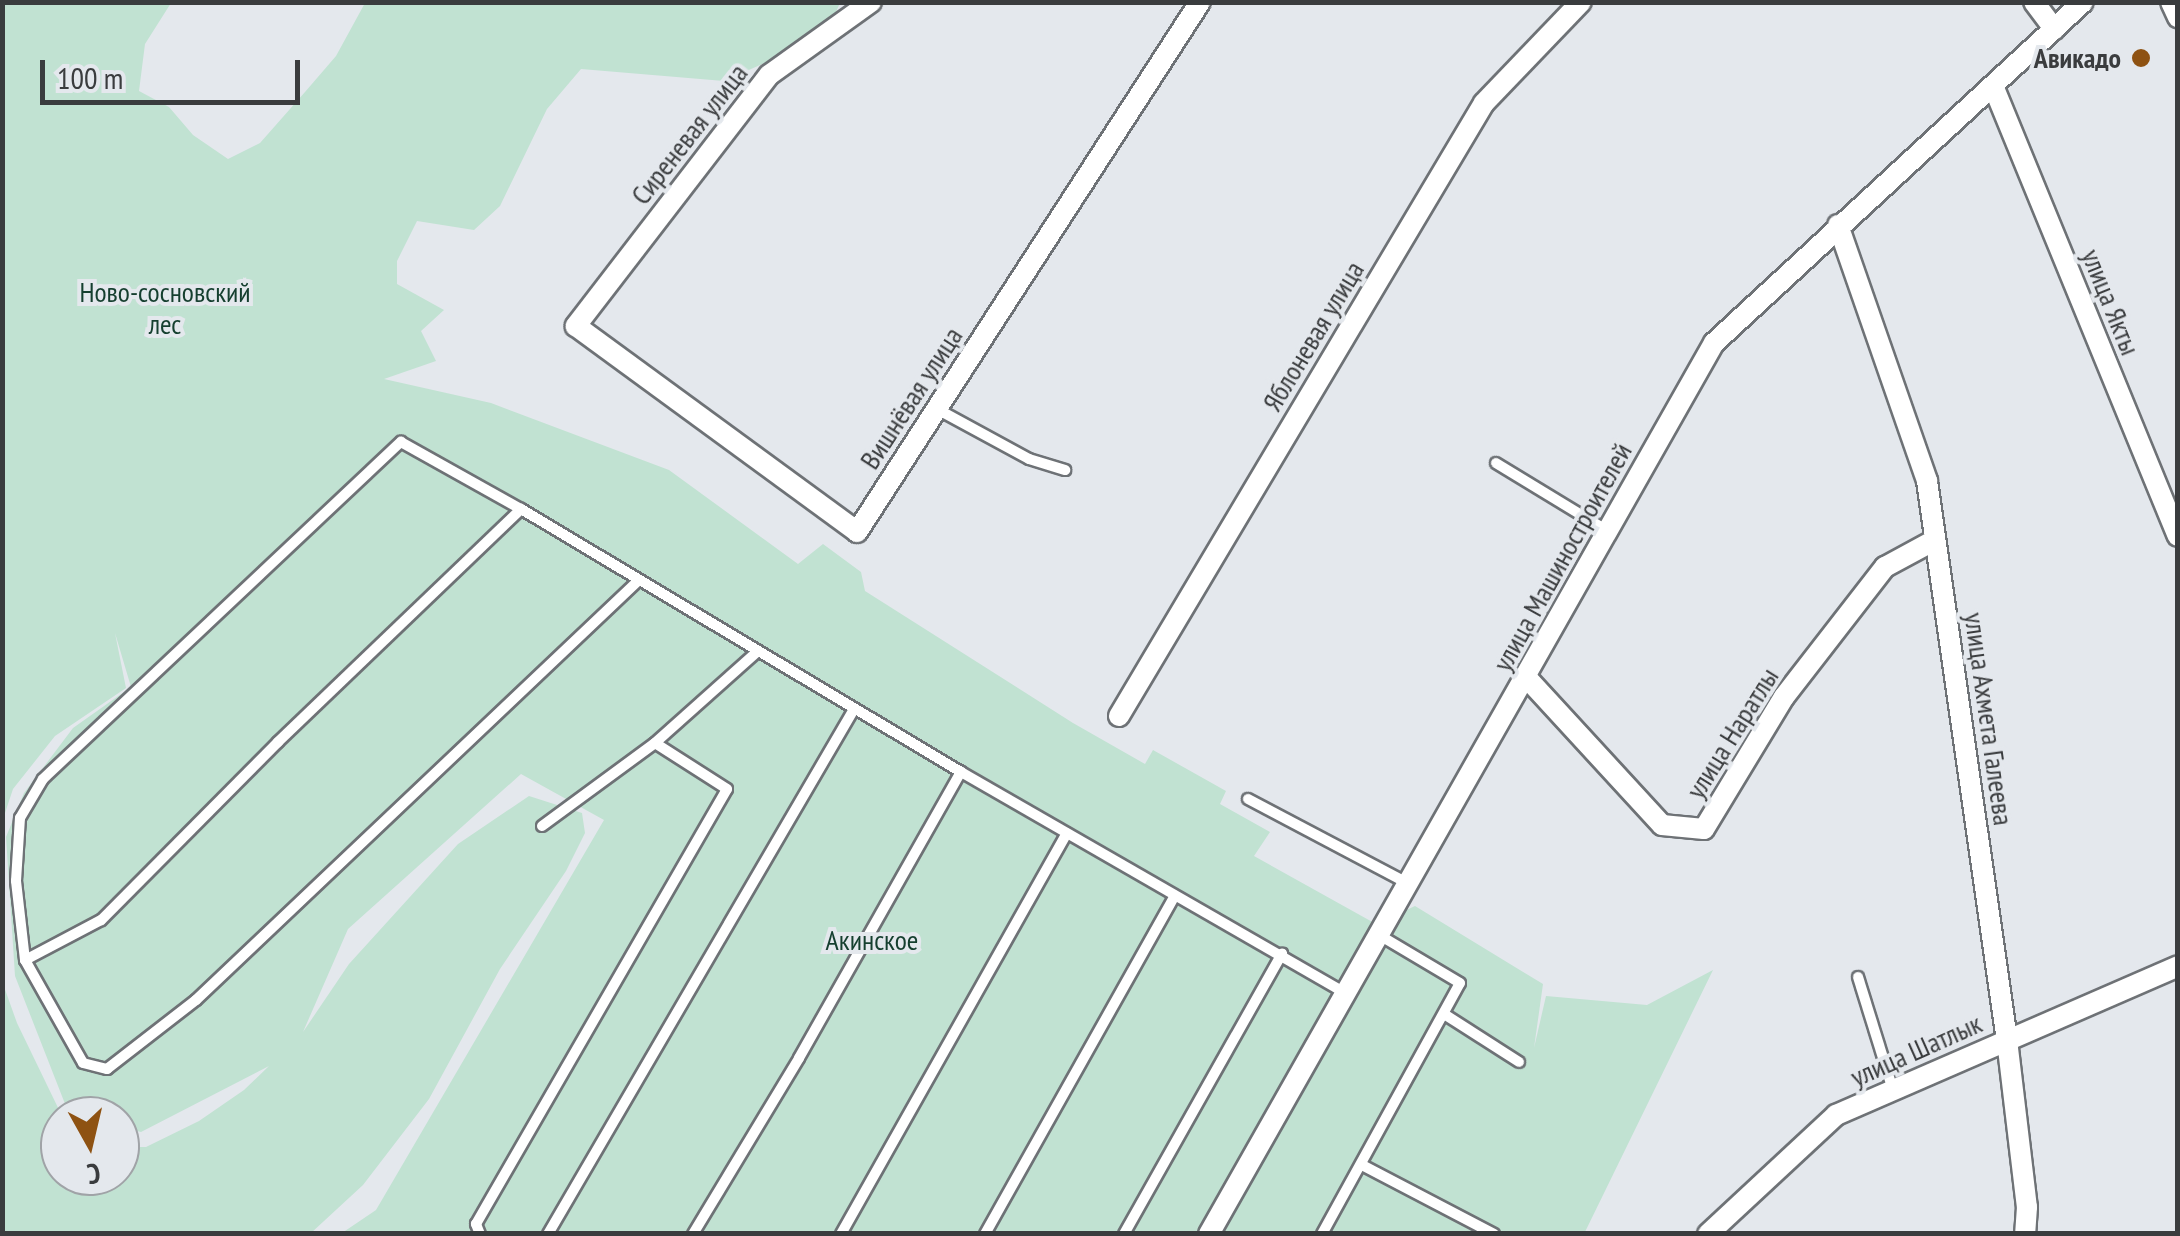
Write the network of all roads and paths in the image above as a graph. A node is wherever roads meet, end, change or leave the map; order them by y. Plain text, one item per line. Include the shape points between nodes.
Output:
1 (871, 2) edge
2 (1200, 2) edge
3 (1581, 2) edge
4 (2034, 2) edge
5 (2083, 2) edge
6 (2171, 2) edge
7 (2178, 16) edge
8 (2054, 28) junction
9 (1994, 88) junction
10 (1838, 226) junction
11 (576, 326) joint
12 (937, 408) junction
13 (1496, 463) dead end
14 (1065, 470) dead end
15 (522, 509) junction
16 (1608, 531) junction
17 (2178, 536) edge
18 (1935, 540) junction
19 (637, 582) junction
20 (758, 651) junction
21 (1526, 677) junction
22 (854, 709) junction
23 (1119, 716) dead end
24 (655, 743) junction
25 (960, 772) junction
26 (1248, 799) dead end
27 (542, 826) dead end
28 (1067, 833) junction
29 (1408, 884) junction
30 (1175, 896) junction
31 (1381, 936) junction
32 (1282, 954) junction
33 (25, 960) junction
34 (2178, 966) edge
35 (1858, 977) dead end
36 (1347, 993) junction
37 (1444, 1014) junction
38 (2007, 1040) junction
39 (1518, 1062) dead end
40 (1892, 1090) junction
41 (1362, 1165) junction
42 (480, 1234) edge
43 (548, 1234) edge
44 (693, 1234) edge
45 (841, 1234) edge
46 (985, 1234) edge
47 (1124, 1234) edge
48 (1209, 1234) edge
49 (1322, 1234) edge
50 (1494, 1234) edge
51 (1708, 1234) edge
52 (2025, 1234) edge

1 - 11 street, Сиреневая улица via 769,75
2 - 12 street, Вишнёвая улица
3 - 23 street, Яблоневая улица via 1484,103
4 - 8 street
5 - 8 street, улица Машиностроителей
6 - 7 street
8 - 9 street, улица Машиностроителей
9 - 10 street, улица Машиностроителей
9 - 17 street, улица Якты
10 - 16 street, улица Машиностроителей via 1714,343
10 - 18 street, улица Ахмета Галеева via 1926,481
11 - 12 street, Вишнёвая улица via 857,532
12 - 14 lane via 1029,459
13 - 16 lane
15 - 19 lane
15 - 33 lane via 102,920
15 - 33 lane via 401,442 43,779 20,818 16,881
16 - 21 street, улица Машиностроителей
18 - 21 street, улица Наратлы via 1885,568 1784,696 1704,829 1662,825
18 - 38 street, улица Ахмета Галеева
19 - 20 lane
19 - 33 lane via 210,986 107,1069 83,1063
20 - 22 lane
20 - 24 lane
21 - 29 street, улица Машиностроителей
22 - 25 lane
22 - 43 lane
24 - 27 lane
24 - 42 lane via 727,789 476,1224
25 - 28 lane
25 - 44 lane
26 - 29 lane
28 - 30 lane
28 - 45 lane
29 - 31 street, улица Машиностроителей
30 - 32 lane
30 - 46 lane
31 - 36 street, улица Машиностроителей
31 - 37 lane via 1460,984
32 - 36 lane
32 - 47 lane
34 - 38 street, улица Шатлык
35 - 40 lane
36 - 48 street, улица Машиностроителей
37 - 39 lane
37 - 41 lane
38 - 40 street, улица Шатлык
38 - 52 street, улица Ахмета Галеева via 2028,1207
40 - 51 street, улица Шатлык via 1836,1115
41 - 49 lane
41 - 50 lane

